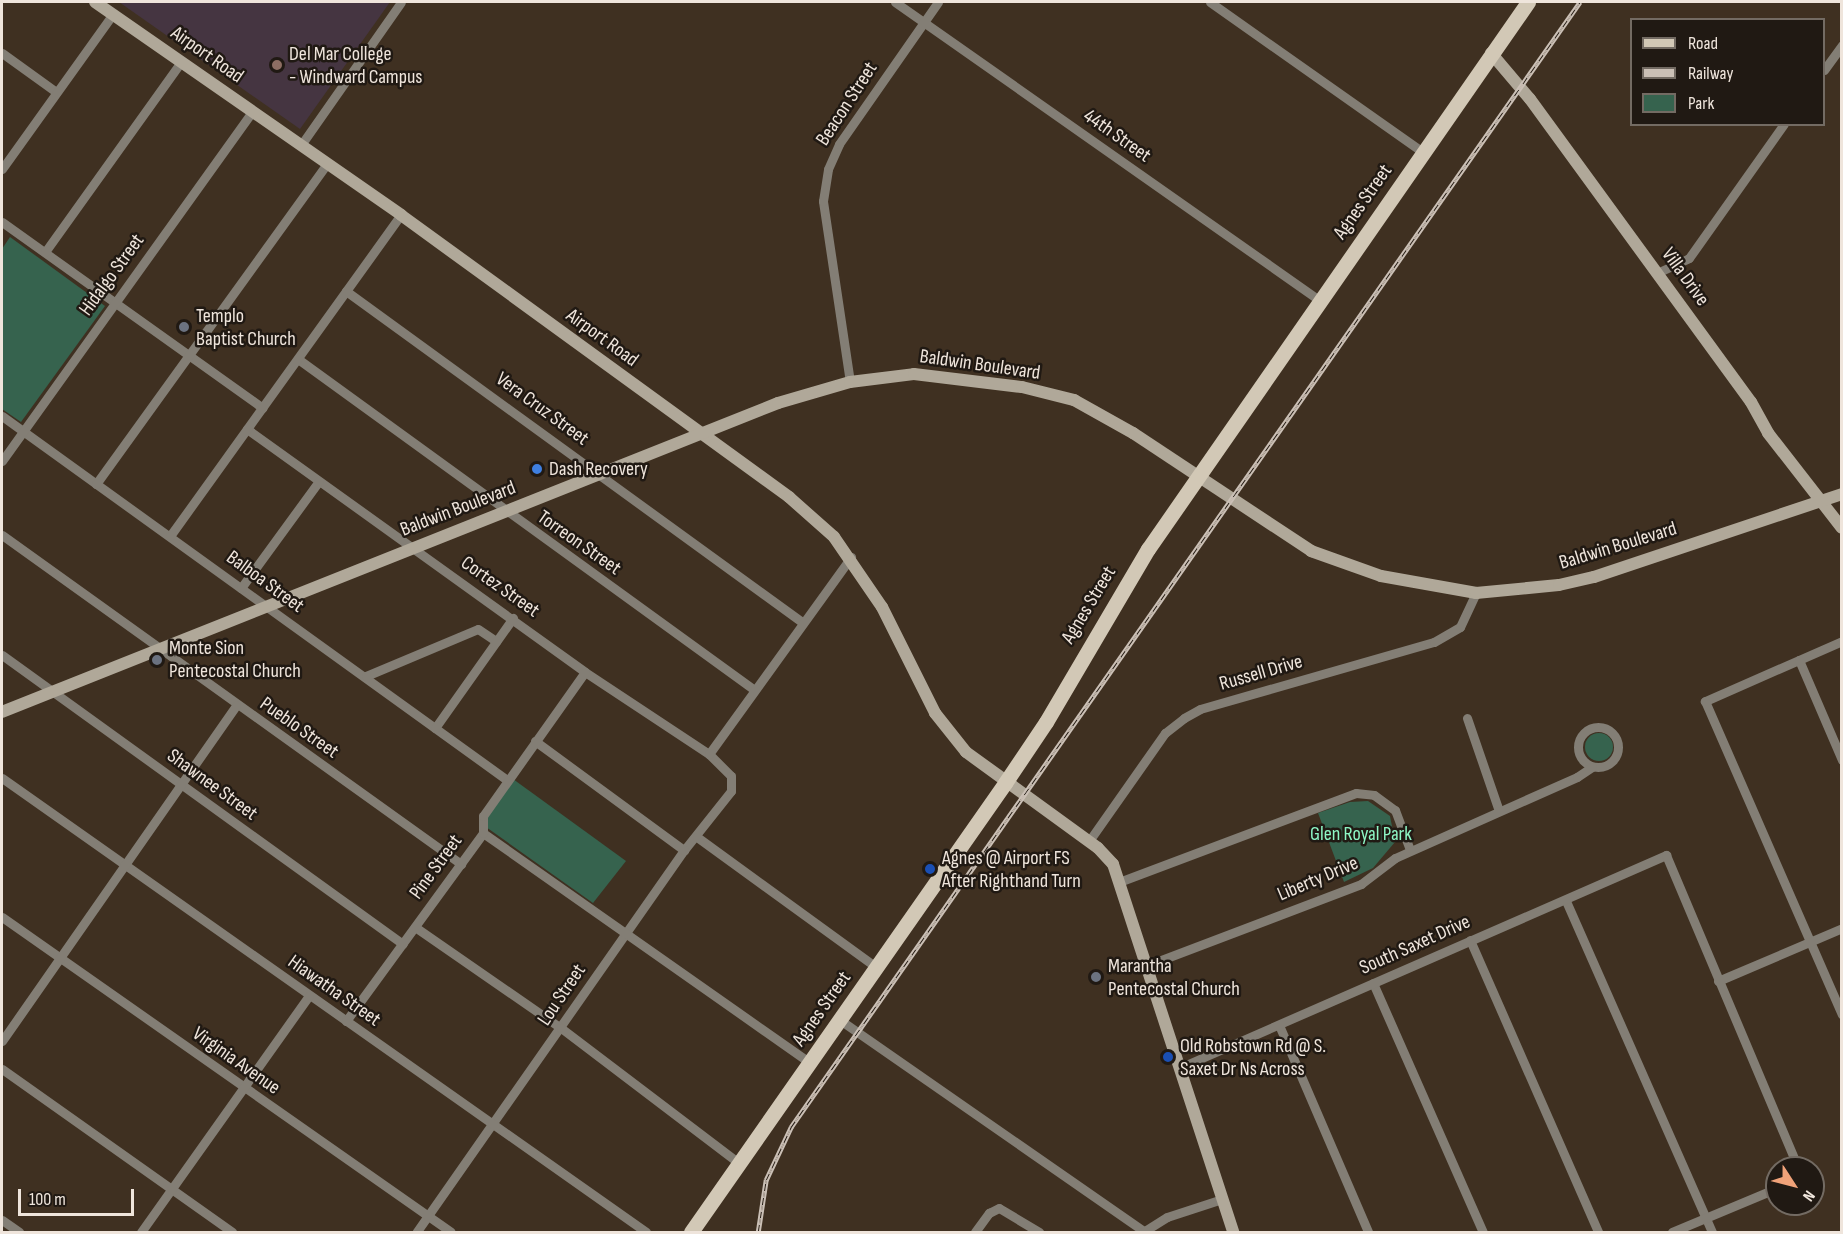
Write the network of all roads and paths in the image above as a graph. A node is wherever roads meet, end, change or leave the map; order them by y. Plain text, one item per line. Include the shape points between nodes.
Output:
1 (95, 2) edge
2 (401, 2) edge
3 (895, 2) edge
4 (938, 2) edge
5 (1210, 2) edge
6 (1528, 2) edge
7 (113, 14) junction
8 (923, 22) junction
9 (1842, 45) edge
10 (1491, 52) junction
11 (2, 53) edge
12 (181, 62) junction
13 (1825, 69) edge
14 (56, 93) junction
15 (253, 111) junction
16 (1783, 126) edge
17 (301, 145) junction
18 (1424, 153) junction
19 (327, 164) junction
20 (2, 169) edge
21 (401, 215) junction
22 (2, 222) edge
23 (45, 252) junction
24 (1657, 273) junction
25 (346, 291) junction
26 (1319, 300) junction
27 (115, 302) junction
28 (189, 355) junction
29 (298, 359) junction
30 (850, 382) junction
31 (263, 408) junction
32 (2, 416) edge
33 (247, 429) junction
34 (23, 431) junction
35 (701, 434) junction
36 (2, 461) edge
37 (602, 474) junction
38 (1198, 476) junction
39 (319, 480) junction
40 (96, 484) junction
41 (1842, 494) edge
42 (1821, 501) junction
43 (505, 512) junction
44 (1842, 528) edge
45 (2, 535) edge
46 (170, 536) junction
47 (412, 548) junction
48 (851, 557) junction
49 (242, 588) junction
50 (1476, 593) junction
51 (265, 605) junction
52 (513, 618) junction
53 (802, 622) junction
54 (496, 641) junction
55 (1842, 641) edge
56 (159, 648) junction
57 (2, 655) edge
58 (1799, 660) junction
59 (585, 672) junction
60 (366, 676) junction
61 (753, 689) junction
62 (54, 692) junction
63 (236, 706) junction
64 (2, 712) edge
65 (1467, 718) dead end
66 (435, 728) junction
67 (535, 741) junction
68 (709, 754) junction
69 (1842, 760) edge
70 (1592, 767) junction
71 (731, 776) joint
72 (2, 778) edge
73 (507, 780) junction
74 (1005, 783) junction
75 (182, 786) junction
76 (1499, 811) junction
77 (483, 833) junction
78 (697, 837) junction
79 (1089, 841) junction
80 (684, 850) junction
81 (1410, 850) junction
82 (461, 864) junction
83 (123, 866) junction
84 (1119, 882) junction
85 (1566, 901) junction
86 (2, 917) edge
87 (415, 927) junction
88 (1842, 928) edge
89 (625, 934) junction
90 (1470, 940) junction
91 (1810, 941) junction
92 (403, 944) junction
93 (58, 957) junction
94 (1148, 965) junction
95 (876, 967) junction
96 (1718, 981) junction
97 (1373, 983) junction
98 (309, 996) junction
99 (1842, 1014) edge
100 (840, 1020) junction
101 (346, 1021) junction
102 (1279, 1025) junction
103 (561, 1028) junction
104 (2, 1041) edge
105 (810, 1063) junction
106 (1179, 1068) junction
107 (2, 1069) edge
108 (244, 1089) junction
109 (495, 1125) junction
110 (1793, 1156) edge
111 (739, 1163) junction
112 (171, 1191) junction
113 (1765, 1193) edge
114 (1222, 1199) junction
115 (428, 1216) junction
116 (1706, 1218) junction
117 (2, 1220) edge
118 (1144, 1232) edge
119 (19, 1233) edge
120 (141, 1233) edge
121 (232, 1233) edge
122 (417, 1233) edge
123 (451, 1233) edge
124 (645, 1233) edge
125 (691, 1233) edge
126 (975, 1233) edge
127 (1039, 1233) edge
128 (1233, 1233) edge
129 (1368, 1233) edge
130 (1483, 1233) edge
131 (1598, 1233) edge
132 (1672, 1233) edge
133 (1712, 1233) edge

1 - 7 street, Airport Road
2 - 17 street
3 - 8 street, 44th Street
4 - 8 street, Beacon Street
5 - 18 street
6 - 10 main road, Agnes Street
7 - 12 street, Airport Road
7 - 14 street
8 - 26 street, 44th Street
8 - 30 street, Beacon Street via 839,144 828,169 823,201
9 - 13 street
10 - 18 main road, Agnes Street
10 - 24 street, Villa Drive
11 - 14 street
12 - 15 street, Airport Road
12 - 23 street
14 - 20 street
15 - 17 street, Airport Road
15 - 27 street, Hidalgo Street
16 - 24 street via 1689,258
17 - 19 street, Airport Road
18 - 26 main road, Agnes Street
19 - 21 street, Airport Road
19 - 28 street
21 - 25 street
21 - 35 street, Airport Road
22 - 23 street
23 - 27 street
24 - 42 street, Villa Drive via 1751,402 1768,433
25 - 29 street
25 - 37 street, Vera Cruz Street
26 - 38 main road, Agnes Street
27 - 28 street
27 - 34 street, Hidalgo Street
28 - 31 street
28 - 40 street
29 - 31 street
29 - 43 street, Torreon Street
30 - 35 street, Baldwin Boulevard via 778,403
30 - 38 street, Baldwin Boulevard via 914,374 1022,387 1074,400
31 - 33 street
32 - 34 street, Balboa Street
33 - 39 street, Cortez Street
33 - 46 street
34 - 36 street, Hidalgo Street
34 - 40 street, Balboa Street
35 - 37 street, Baldwin Boulevard
35 - 48 street, Airport Road via 789,497
37 - 43 street, Baldwin Boulevard
37 - 53 street, Vera Cruz Street
38 - 50 street, Baldwin Boulevard via 1311,551 1381,576
38 - 74 main road, Agnes Street via 1148,549 1046,722
39 - 47 street, Cortez Street
39 - 49 street
40 - 46 street, Balboa Street
41 - 42 street, Baldwin Boulevard
42 - 44 street, Villa Drive
42 - 50 street, Baldwin Boulevard via 1594,577 1559,585
43 - 47 street, Baldwin Boulevard
43 - 61 street, Torreon Street
45 - 56 street, Pueblo Street
46 - 49 street, Balboa Street
47 - 51 street, Baldwin Boulevard
47 - 52 street, Cortez Street
48 - 53 street
48 - 74 street, Airport Road via 882,608 935,713 966,752
49 - 51 street, Balboa Street
50 - 79 street, Russell Drive via 1460,627 1434,642 1200,710 1184,718 1165,733
51 - 56 street, Baldwin Boulevard
51 - 60 street, Balboa Street
52 - 54 street
52 - 59 street, Cortez Street
53 - 61 street
54 - 60 street via 478,629
54 - 66 street
55 - 58 street
56 - 62 street, Baldwin Boulevard
56 - 63 street, Pueblo Street
57 - 62 street, Shawnee Street
58 - 69 street
58 - 91 street via 1705,701
59 - 67 street, Pine Street
59 - 68 street, Cortez Street
60 - 66 street, Balboa Street
61 - 68 street
62 - 64 street, Baldwin Boulevard
62 - 75 street, Shawnee Street
63 - 75 street
63 - 82 street, Pueblo Street
65 - 76 street
66 - 73 street, Balboa Street
67 - 73 street, Pine Street
67 - 80 street
68 - 71 street, Cortez Street
70 - 70 street via 1615,760 1619,743 1609,730 1593,728 1580,739 1580,755
70 - 76 street, Liberty Drive
71 - 78 street, Lou Street via 731,791
72 - 83 street, Hiawatha Street
73 - 77 street, Pine Street via 483,816
74 - 79 street, Airport Road
74 - 95 main road, Agnes Street
75 - 83 street
75 - 92 street, Shawnee Street
76 - 81 street, Liberty Drive
77 - 82 street, Pine Street
77 - 89 street
78 - 80 street, Lou Street
78 - 95 street
79 - 84 street, Airport Road via 1113,864
80 - 89 street, Lou Street
81 - 84 street via 1395,810 1374,795 1356,793
81 - 94 street, Liberty Drive via 1361,884
82 - 87 street, Pine Street
83 - 93 street
83 - 98 street, Hiawatha Street
84 - 94 street, Airport Road
85 - 90 street, South Saxet Drive
85 - 96 street, South Saxet Drive via 1666,855
85 - 116 street
86 - 93 street, Virginia Avenue
87 - 92 street, Pine Street
87 - 103 street
88 - 91 street
89 - 103 street, Lou Street
89 - 105 street
90 - 97 street, South Saxet Drive
90 - 131 street
91 - 96 street
91 - 99 street
92 - 101 street, Pine Street
93 - 104 street
93 - 108 street, Virginia Avenue
94 - 106 street, Airport Road
95 - 100 main road, Agnes Street
96 - 110 street
97 - 102 street, South Saxet Drive
97 - 130 street
98 - 101 street, Hiawatha Street
98 - 108 street
100 - 105 main road, Agnes Street
100 - 118 street
101 - 109 street, Hiawatha Street
102 - 106 street, South Saxet Drive
102 - 129 street
103 - 109 street, Lou Street
103 - 111 street
105 - 111 main road, Agnes Street
106 - 114 street, Airport Road
107 - 112 street
108 - 112 street
108 - 115 street, Virginia Avenue
109 - 115 street, Lou Street
109 - 124 street, Hiawatha Street
111 - 125 main road, Agnes Street
112 - 120 street
112 - 121 street
113 - 116 street
114 - 118 street via 1167,1217
114 - 128 street, Airport Road
115 - 122 street, Lou Street
115 - 123 street, Virginia Avenue
116 - 132 street
116 - 133 street
117 - 119 street
126 - 127 street via 989,1212 999,1208

